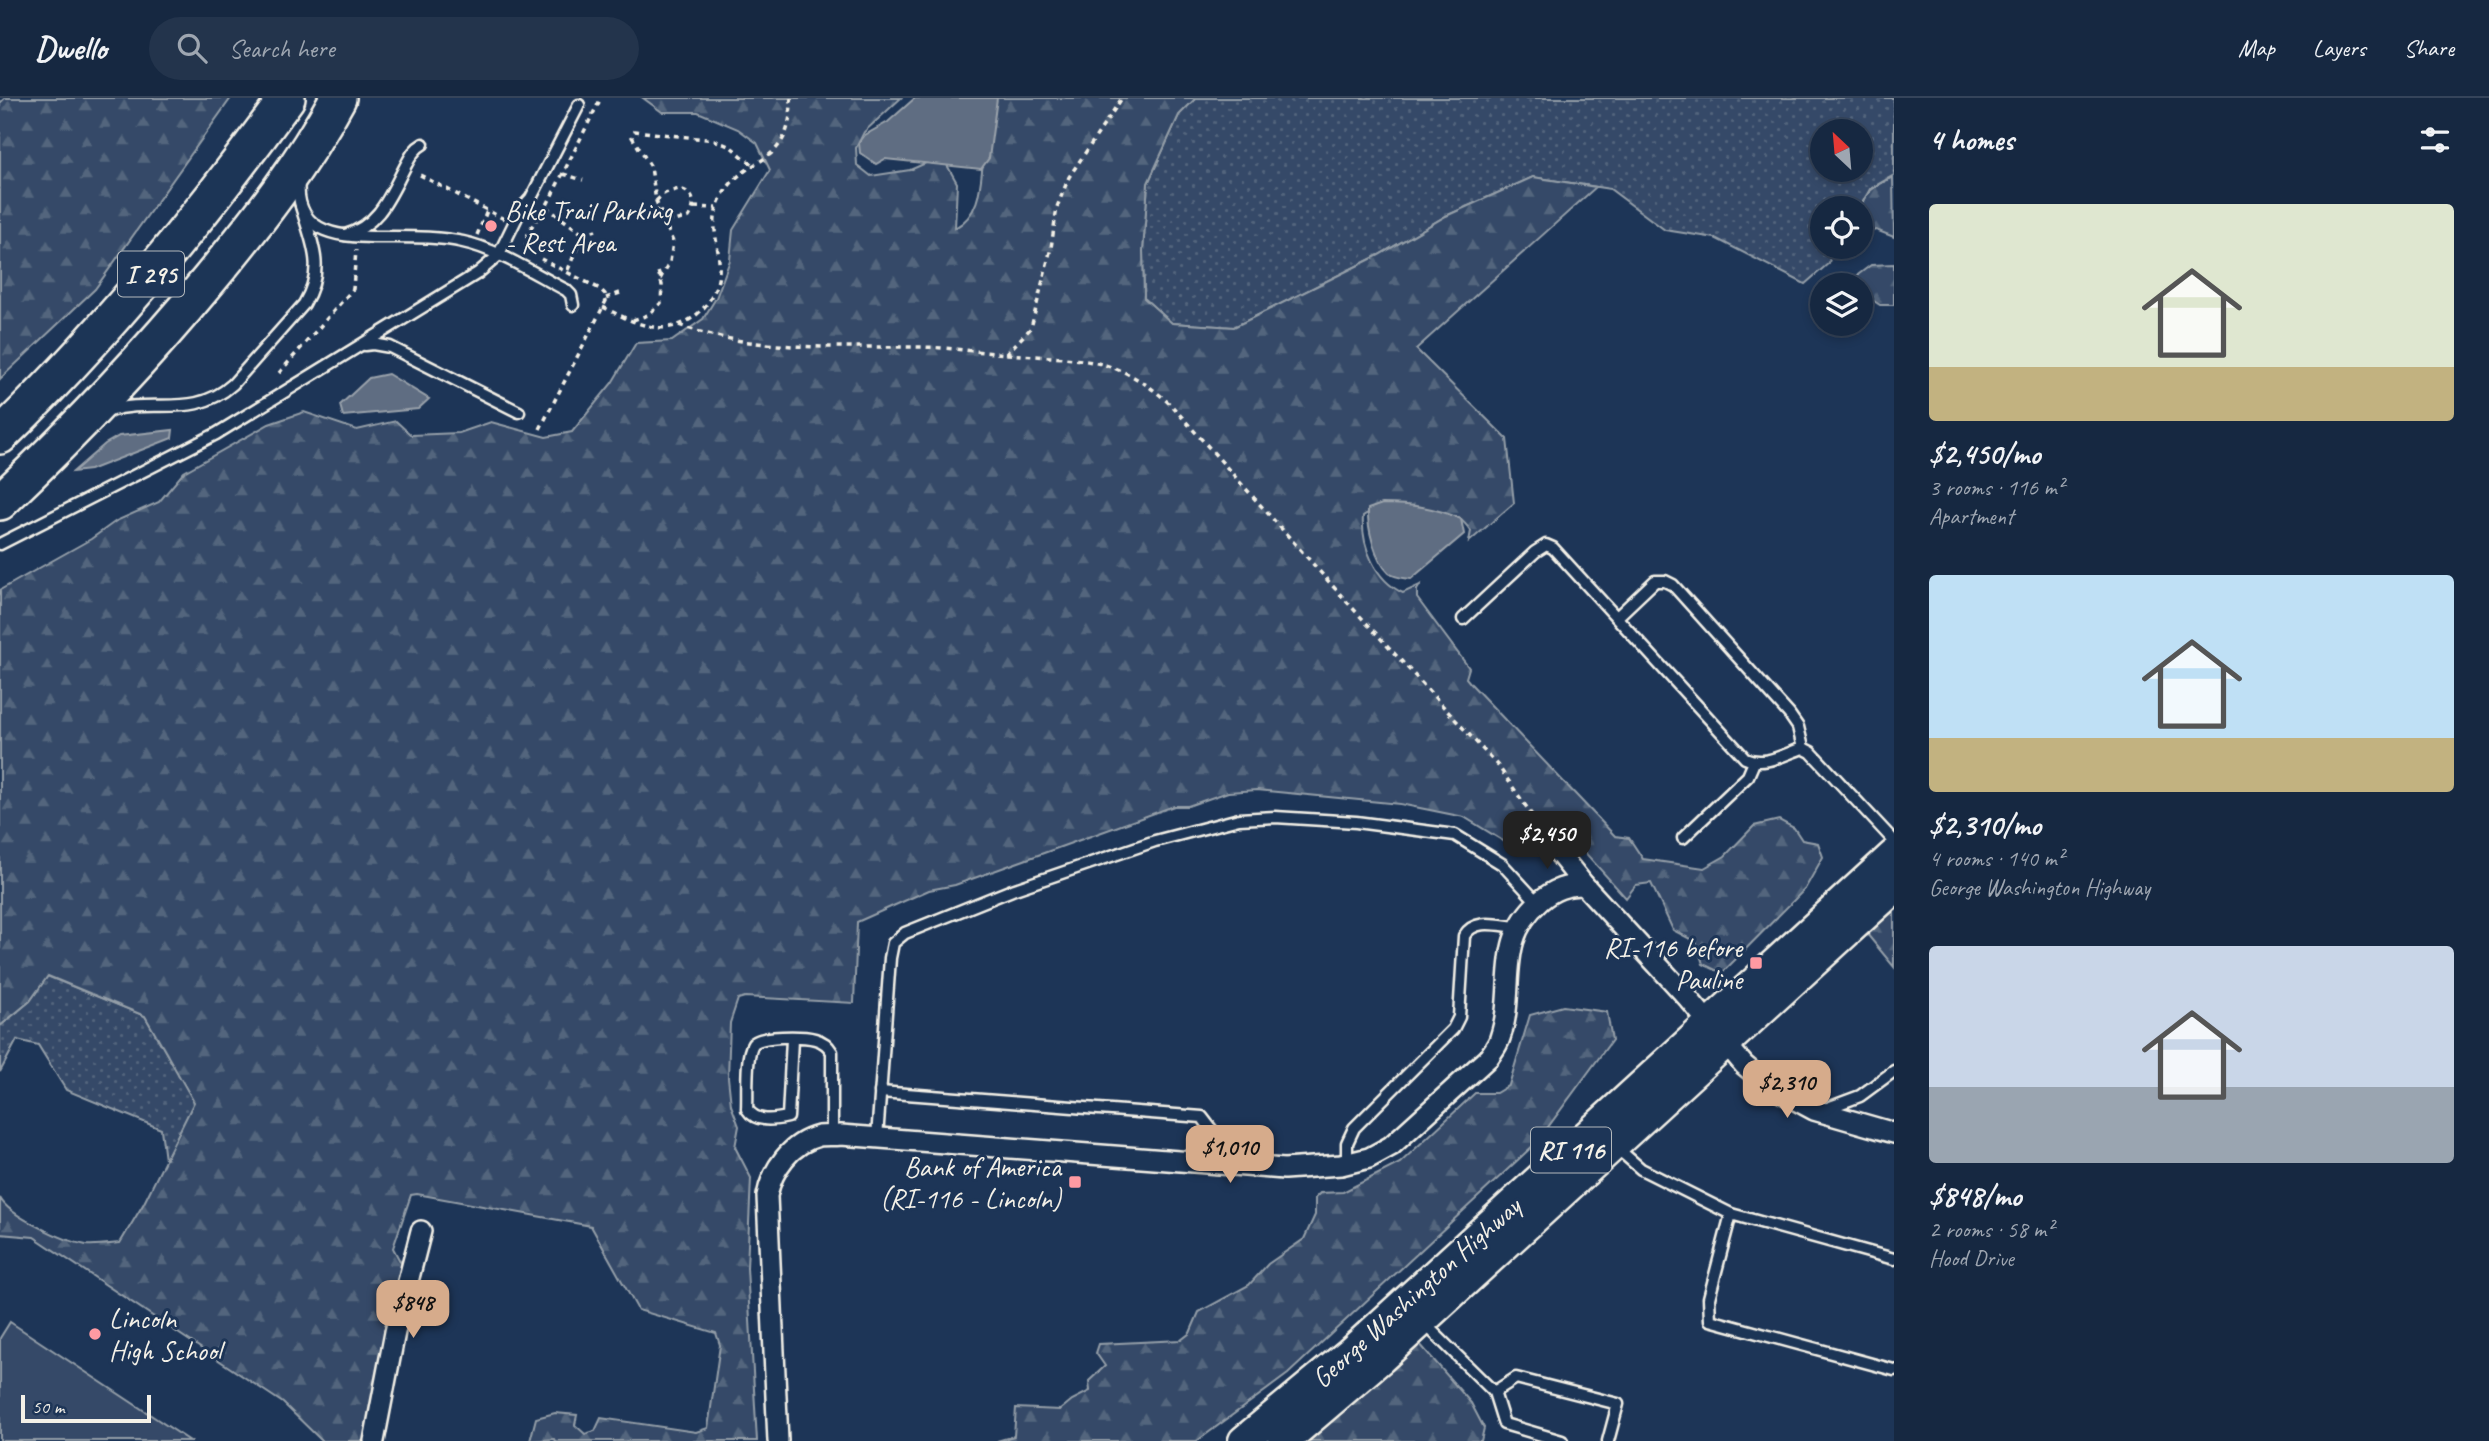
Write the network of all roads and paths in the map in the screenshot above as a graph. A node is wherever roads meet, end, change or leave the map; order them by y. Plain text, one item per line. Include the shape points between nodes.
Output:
1 (287, 98) edge
2 (338, 98) edge
3 (601, 98) edge
4 (791, 98) edge
5 (1122, 98) edge
6 (579, 105) dead end
7 (314, 142) junction
8 (423, 144) dead end
9 (754, 166) junction
10 (563, 174) junction
11 (420, 176) dead end
12 (583, 180) dead end
13 (656, 201) junction
14 (301, 206) junction
15 (694, 206) junction
16 (546, 207) junction
17 (716, 208) junction
18 (659, 210) junction
19 (644, 214) dead end
20 (662, 219) junction
21 (514, 224) junction
22 (596, 230) dead end
23 (529, 232) junction
24 (583, 234) junction
25 (338, 236) junction
26 (360, 248) dead end
27 (498, 256) junction
28 (657, 268) dead end
29 (567, 272) junction
30 (660, 279) junction
31 (620, 293) dead end
32 (606, 298) junction
33 (573, 305) dead end
34 (603, 307) junction
35 (631, 320) junction
36 (679, 325) junction
37 (358, 347) junction
38 (1005, 354) junction
39 (279, 373) dead end
40 (519, 412) dead end
41 (540, 429) dead end
42 (0, 436) edge
43 (67, 437) junction
44 (0, 502) edge
45 (0, 544) edge
46 (1617, 617) junction
47 (1463, 619) dead end
48 (1803, 748) junction
49 (1754, 762) junction
50 (1542, 832) joint
51 (1683, 838) dead end
52 (1894, 841) edge
53 (1894, 855) edge
54 (1584, 885) junction
55 (1894, 888) edge
56 (1538, 903) junction
57 (1518, 927) junction
58 (1718, 1033) junction
59 (792, 1039) junction
60 (1894, 1071) edge
61 (880, 1092) junction
62 (1814, 1111) junction
63 (1894, 1133) edge
64 (832, 1136) junction
65 (877, 1138) junction
66 (1614, 1145) junction
67 (1214, 1164) junction
68 (1347, 1164) junction
69 (1731, 1214) junction
70 (421, 1231) dead end
71 (1894, 1259) edge
72 (1422, 1321) junction
73 (1894, 1370) edge
74 (1494, 1392) junction
75 (374, 1441) edge
76 (778, 1441) edge
77 (1244, 1441) edge
78 (1284, 1441) edge
79 (1562, 1441) edge
80 (1608, 1441) edge

1 - 42 highway, I 295 via 132,296
2 - 7 highway
3 - 10 path
4 - 9 path via 782,142
5 - 38 path via 1069,177 1056,207 1031,328
6 - 21 lane
7 - 14 lane via 301,172
7 - 43 highway via 281,192 190,303
8 - 25 lane via 412,153 381,214 368,225
9 - 13 path via 723,143 635,131 632,137 653,173
9 - 17 path via 731,183
10 - 12 path
10 - 16 path
11 - 21 path
13 - 15 path via 679,188 691,194
13 - 18 path
14 - 25 lane via 320,228
14 - 43 lane via 316,253 312,291 224,393 197,405 111,410
15 - 17 path
15 - 20 path via 683,220
16 - 23 path
16 - 24 path
17 - 36 path via 717,286 704,309
18 - 19 path
18 - 20 path
20 - 30 path via 673,248
21 - 23 path
21 - 27 lane
22 - 24 path
23 - 29 path via 529,251
24 - 29 path
25 - 27 lane via 454,240
26 - 39 path via 354,251 353,289
27 - 33 lane via 566,290
27 - 37 lane via 457,287
28 - 30 path
29 - 32 path via 600,289
30 - 35 path via 661,303 648,315
31 - 32 path
32 - 34 path
34 - 35 path
34 - 41 path
35 - 36 path via 652,327
36 - 38 path via 705,335 763,344
37 - 40 lane via 390,347
37 - 45 lane via 197,445
38 - 50 path via 1097,362 1152,387 1499,767
43 - 44 highway
46 - 47 lane via 1558,552 1546,545
46 - 48 lane via 1656,581 1674,585 1789,714
46 - 49 lane via 1745,758
48 - 49 lane
48 - 52 lane
49 - 51 lane via 1748,776
50 - 54 street
53 - 58 main road, George Washington Highway / RI 116
54 - 56 street via 1566,885
54 - 58 street
55 - 58 main road, George Washington Highway / RI 116
56 - 57 street
56 - 61 lane via 1502,864 1454,835 1275,817 1239,819 1156,841 1012,890 905,933 893,943
57 - 68 street via 1510,952 1500,1039 1489,1057 1391,1146
57 - 68 lane via 1479,923 1469,928 1464,936 1453,1030 1354,1128 1347,1143
58 - 62 street via 1768,1086
58 - 66 main road, George Washington Highway / RI 116
58 - 77 main road, George Washington Highway / RI 116
59 - 59 lane via 764,1037 754,1042 747,1109 758,1119 788,1117
59 - 64 lane via 814,1038 832,1052
60 - 62 lane via 1860,1096
61 - 65 lane
61 - 67 lane via 1202,1117 1215,1134
62 - 63 street
64 - 65 street
64 - 76 street via 819,1136 798,1146 781,1161 769,1185
65 - 67 street
66 - 69 lane via 1641,1169
66 - 72 main road, George Washington Highway / RI 116
67 - 68 street via 1284,1169
69 - 71 lane
69 - 73 lane via 1709,1298 1710,1320
70 - 75 street
72 - 74 lane
72 - 78 main road, George Washington Highway / RI 116
74 - 79 lane via 1504,1424
74 - 80 lane via 1516,1378 1618,1404

